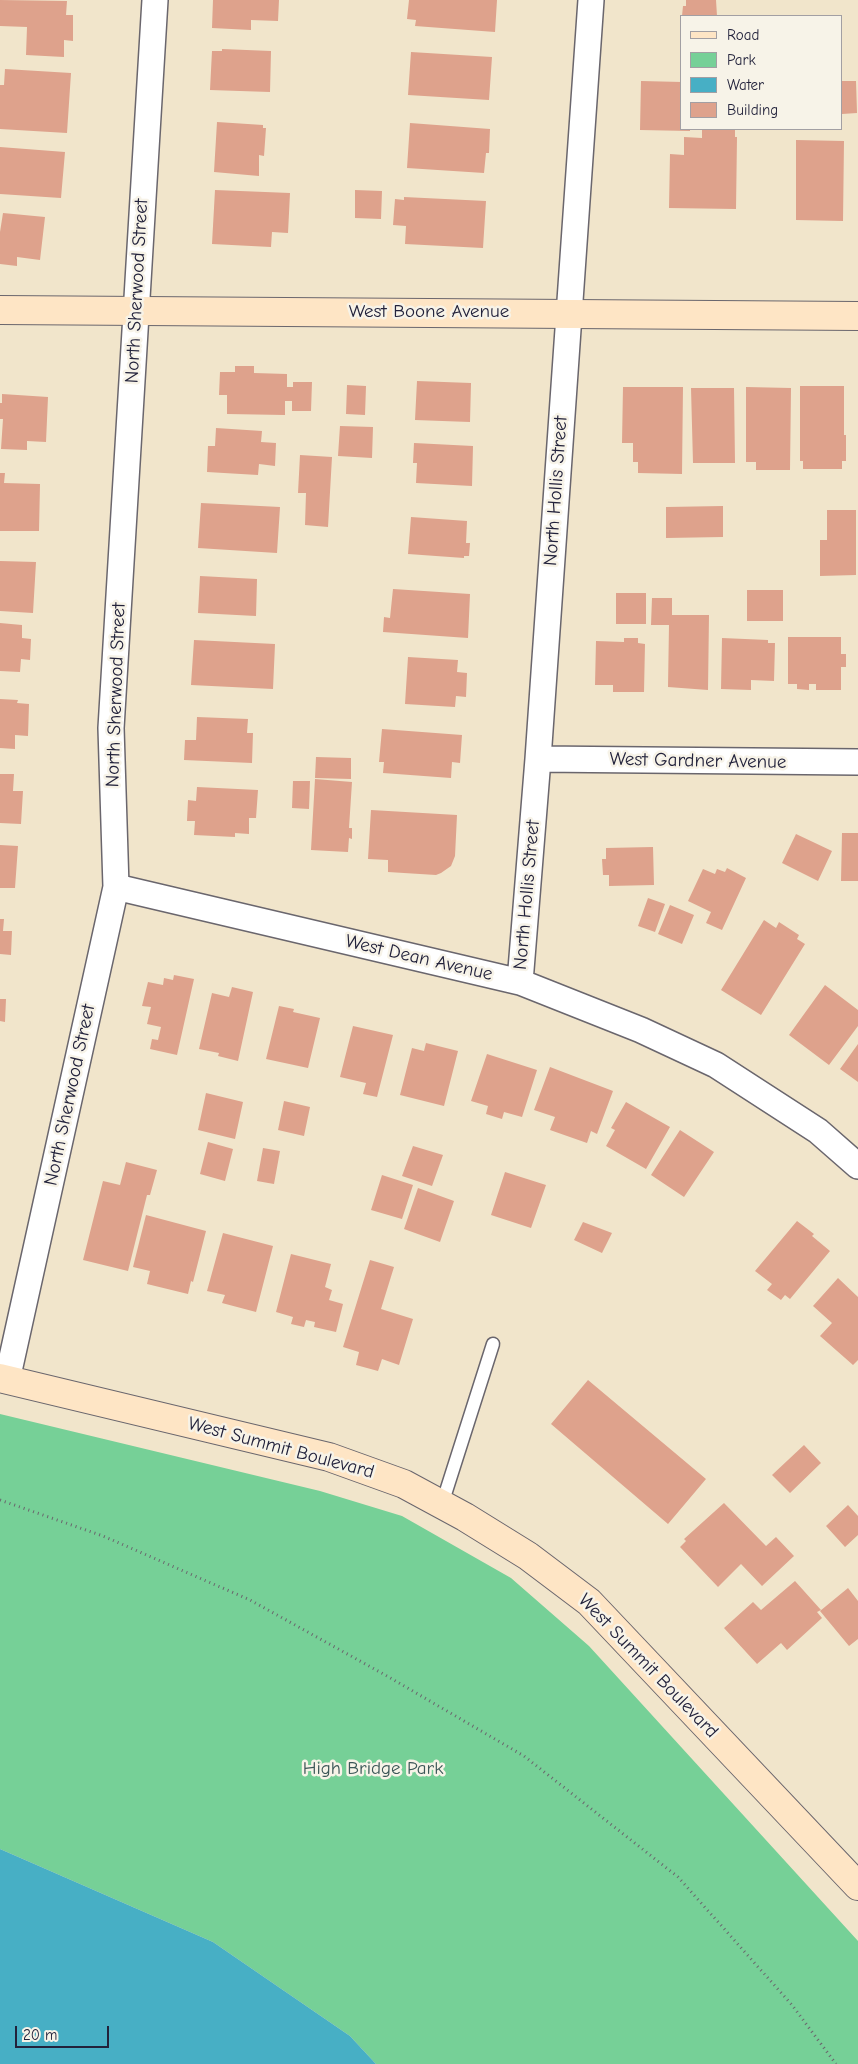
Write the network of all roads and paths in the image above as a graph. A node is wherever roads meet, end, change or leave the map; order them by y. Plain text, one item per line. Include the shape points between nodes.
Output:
1 (154, 0) edge
2 (591, 0) edge
3 (0, 310) edge
4 (135, 312) junction
5 (568, 313) junction
6 (858, 316) edge
7 (538, 759) junction
8 (858, 762) edge
9 (116, 887) junction
10 (520, 982) junction
11 (858, 1166) edge
12 (493, 1344) dead end
13 (3, 1379) edge
14 (0, 1500) edge
15 (442, 1504) junction
16 (858, 1886) edge
17 (836, 2064) edge

1 - 4 street, North Sherwood Street
2 - 5 street, North Hollis Street
3 - 4 street, West Boone Avenue
4 - 5 street, West Boone Avenue
4 - 9 street, North Sherwood Street via 112,728
5 - 6 street, West Boone Avenue
5 - 7 street, North Hollis Street
7 - 8 street, West Gardner Avenue
7 - 10 street, North Hollis Street
9 - 10 street, West Dean Avenue
9 - 13 street, North Sherwood Street
10 - 11 street, West Dean Avenue via 641,1030 716,1065 818,1131
12 - 15 lane
13 - 15 street, West Summit Boulevard via 329,1457 404,1484
14 - 17 path via 103,1536 250,1600 524,1756 678,1877 792,2004
15 - 16 street, West Summit Boulevard via 528,1556 589,1602

